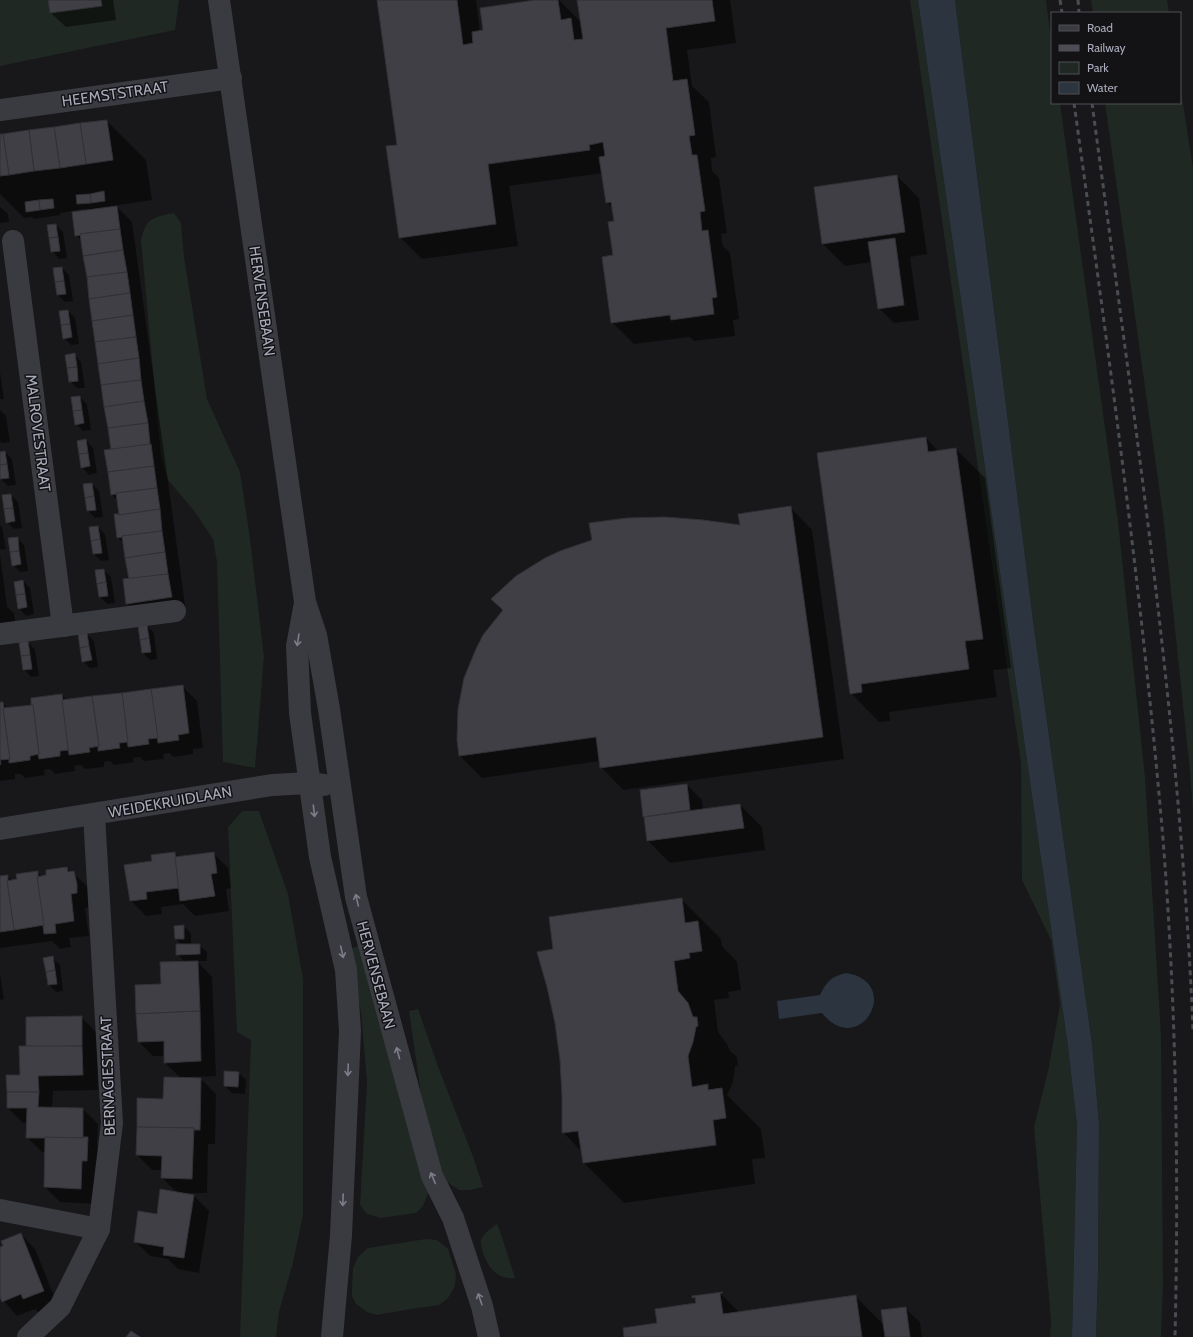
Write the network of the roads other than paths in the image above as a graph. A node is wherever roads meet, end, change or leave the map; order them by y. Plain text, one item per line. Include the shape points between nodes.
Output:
1 (219, 0) edge
2 (231, 78) junction
3 (0, 110) edge
4 (13, 240) dead end
5 (305, 602) junction
6 (175, 611) dead end
7 (63, 626) junction
8 (0, 634) edge
9 (310, 783) junction
10 (339, 787) junction
11 (94, 815) junction
12 (0, 829) edge
13 (0, 1210) edge
14 (99, 1229) junction
15 (28, 1337) edge
16 (332, 1337) edge
17 (489, 1337) edge

1 - 2 street, HERVENSEBAAN
2 - 3 street, HEEMSTSTRAAT
2 - 5 street, HERVENSEBAAN
4 - 7 street, MALROVESTRAAT
5 -> 9 street, HERVENSEBAAN via 297,646 300,713
5 - 10 street, HERVENSEBAAN via 316,636
6 - 7 street
7 - 8 street
9 - 10 street, WEIDEKRUIDLAAN
9 - 11 street, WEIDEKRUIDLAAN via 272,785
9 -> 16 street, HERVENSEBAAN via 320,857 346,970 350,1031 341,1235
17 -> 10 street, HERVENSEBAAN via 482,1306 453,1218 432,1176 388,1019 356,897
11 - 12 street, WEIDEKRUIDLAAN
11 - 14 street, BERNAGIESTRAAT via 112,1123
13 - 14 street
14 - 15 street, BERNAGIESTRAAT via 60,1307

